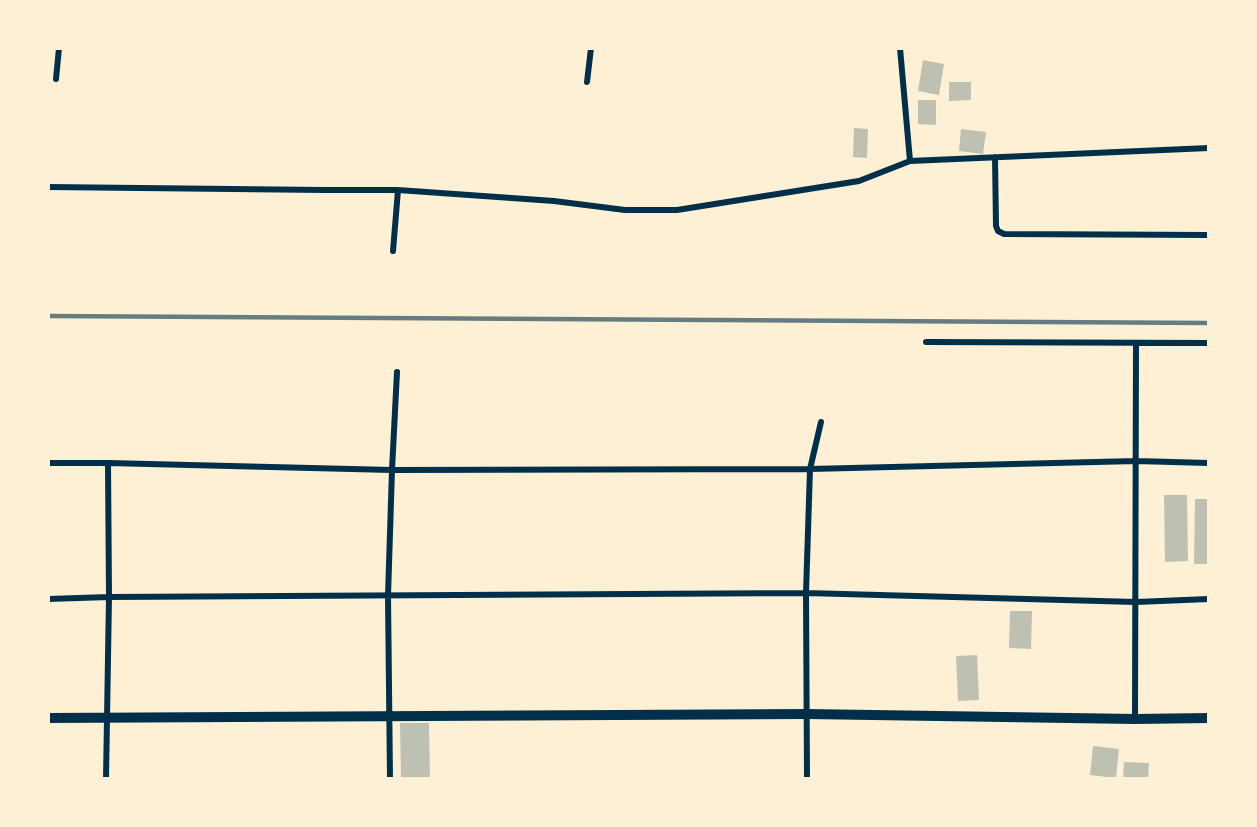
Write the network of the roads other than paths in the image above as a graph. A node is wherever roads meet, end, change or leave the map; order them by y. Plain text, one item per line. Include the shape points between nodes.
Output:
1 (59, 48) edge
2 (591, 48) edge
3 (900, 48) edge
4 (56, 79) dead end
5 (587, 82) dead end
6 (1209, 148) edge
7 (995, 157) junction
8 (910, 161) junction
9 (48, 187) edge
10 (398, 190) junction
11 (1209, 235) edge
12 (393, 251) dead end
13 (926, 342) dead end
14 (1136, 343) junction
15 (1209, 343) edge
16 (397, 372) dead end
17 (820, 422) dead end
18 (1136, 461) junction
19 (108, 463) junction
20 (1209, 463) edge
21 (48, 464) edge
22 (810, 469) junction
23 (392, 470) junction
24 (806, 593) junction
25 (388, 596) junction
26 (109, 597) junction
27 (48, 599) edge
28 (1209, 599) edge
29 (1136, 602) junction
30 (807, 714) junction
31 (389, 717) junction
32 (48, 718) edge
33 (1209, 718) edge
34 (107, 719) junction
35 (1135, 719) junction
36 (106, 779) edge
37 (390, 779) edge
38 (807, 779) edge

1 - 4 street
2 - 5 street
3 - 8 street
6 - 7 street
7 - 8 street
7 - 11 street via 996,226 1004,234
8 - 10 street via 859,181 677,210 625,210
9 - 10 street
10 - 12 street
13 - 14 street
14 - 15 street
14 - 18 street
16 - 23 street
17 - 22 street
18 - 20 street
18 - 22 street
18 - 29 street
19 - 21 street
19 - 23 street
19 - 26 street
22 - 23 street
22 - 24 street
23 - 25 street
24 - 25 street
24 - 29 street
24 - 30 street
25 - 26 street
25 - 31 street
26 - 27 street
26 - 34 street
28 - 29 street
29 - 35 street
30 - 31 street
30 - 35 street
30 - 38 street
31 - 34 street
31 - 37 street
32 - 34 street
33 - 35 street
34 - 36 street

